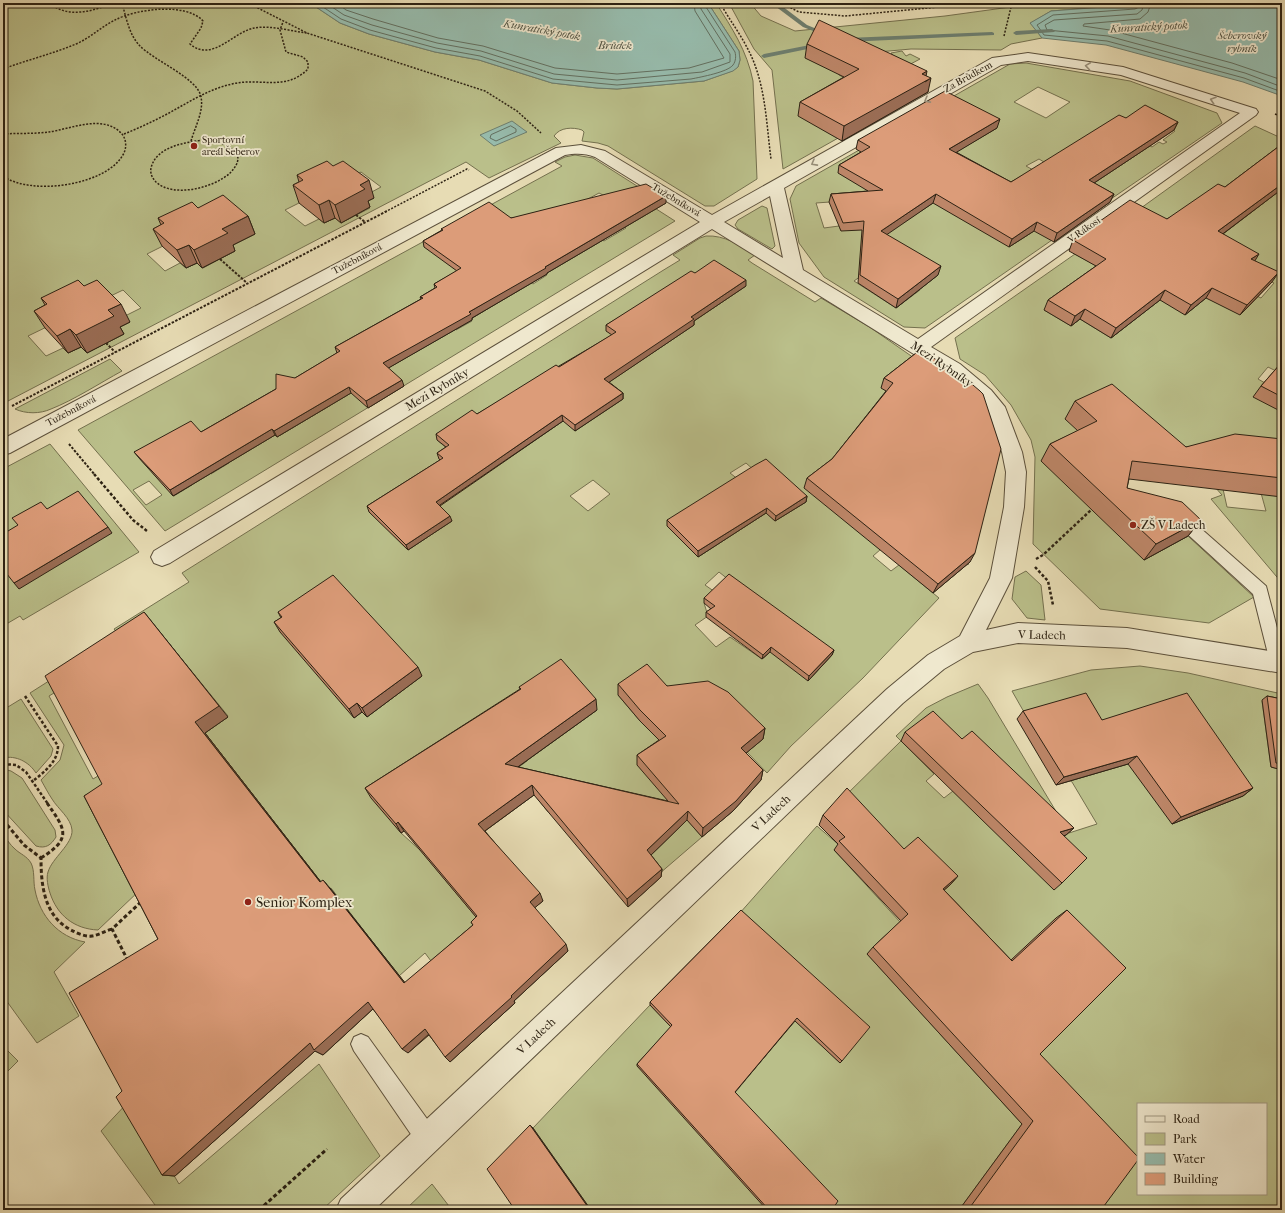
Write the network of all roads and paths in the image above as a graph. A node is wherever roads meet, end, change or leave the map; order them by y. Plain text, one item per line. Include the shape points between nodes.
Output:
1 (50, 3) edge
2 (113, 3) edge
3 (122, 3) edge
4 (248, 3) edge
5 (720, 3) edge
6 (780, 3) edge
7 (980, 3) edge
8 (1012, 3) edge
9 (126, 16) junction
10 (283, 22) junction
11 (280, 30) junction
12 (307, 33) junction
13 (1010, 59) junction
14 (3, 69) edge
15 (202, 94) junction
16 (1251, 112) joint
17 (3, 134) edge
18 (124, 134) junction
19 (191, 141) junction
20 (561, 151) junction
21 (473, 172) dead end
22 (3, 176) edge
23 (774, 185) junction
24 (356, 214) edge
25 (365, 222) junction
26 (712, 222) junction
27 (220, 259) edge
28 (795, 273) junction
29 (247, 283) junction
30 (106, 343) edge
31 (918, 348) junction
32 (115, 352) junction
33 (12, 406) dead end
34 (50, 422) junction
35 (3, 448) edge
36 (1091, 510) edge
37 (1173, 512) edge
38 (166, 554) joint
39 (1054, 612) dead end
40 (968, 643) junction
41 (1280, 662) edge
42 (24, 696) dead end
43 (3, 764) edge
44 (33, 781) junction
45 (3, 820) edge
46 (41, 858) junction
47 (144, 900) edge
48 (112, 929) junction
49 (134, 958) edge
50 (128, 961) junction
51 (130, 965) edge
52 (361, 1044) dead end
53 (427, 1138) junction
54 (327, 1149) dead end
55 (259, 1210) edge
56 (352, 1210) edge

1 - 2 path via 57,9 78,12 102,8
3 - 9 path
4 - 10 path
5 - 23 path via 756,67
6 - 7 path via 799,12 844,16
8 - 13 path via 1002,43
9 - 11 path via 175,10 196,14 202,19 203,24 190,44 201,50 222,46 250,29
9 - 14 path via 77,43
9 - 15 path via 132,34 139,44 154,59 189,80
10 - 11 path
10 - 12 path
11 - 12 path
11 - 15 path via 286,52 308,62 308,69 301,76 272,83 237,82
12 - 20 path via 485,91 517,110
16 -> 13 street, Za Brůdkem via 1122,71 1028,57
13 -> 23 street, Za Brůdkem via 997,61
15 - 18 path via 160,118
15 - 19 path
16 - 31 street, V Rákosí
17 - 18 path via 46,132 94,124 111,127
18 - 22 path via 126,143 119,161 103,174 85,181 48,186 11,181
19 - 19 path via 206,140 230,146 236,152 238,160 235,168 215,183 200,188 172,189 153,181 150,174 151,165 156,158 165,150
20 - 26 street, Tužebníková via 580,148 600,154
20 - 34 street, Tužebníková
21 - 25 path via 467,169
23 - 26 street, Mezi Rybníky
23 - 28 street
24 - 25 path
25 - 29 path
26 - 28 street, Mezi Rybníky
26 - 38 street, Mezi Rybníky
27 - 29 path
28 - 31 street, Mezi Rybníky
29 - 32 path
30 - 32 path
31 - 40 street, Mezi Rybníky via 953,369 991,402 998,412 1014,460 1014,507 1001,578
32 - 33 path
34 - 35 street, Tužebníková
34 - 38 path via 133,520
36 - 39 path via 1043,554 1030,562 1048,581
37 - 41 lane via 1260,590 1269,631
40 - 41 street, V Ladech via 1018,633 1099,636 1127,638
40 - 53 street, V Ladech via 936,662 895,696
42 - 44 path via 59,749 49,766
43 - 44 path via 16,764
44 - 46 path via 62,824 64,833 58,845
45 - 46 path via 24,845
46 - 48 path via 42,889 48,906 57,919 72,931 91,936
47 - 48 path
48 - 50 path
49 - 50 path
50 - 51 path
52 - 53 lane
53 - 56 street, V Ladech
54 - 55 path

